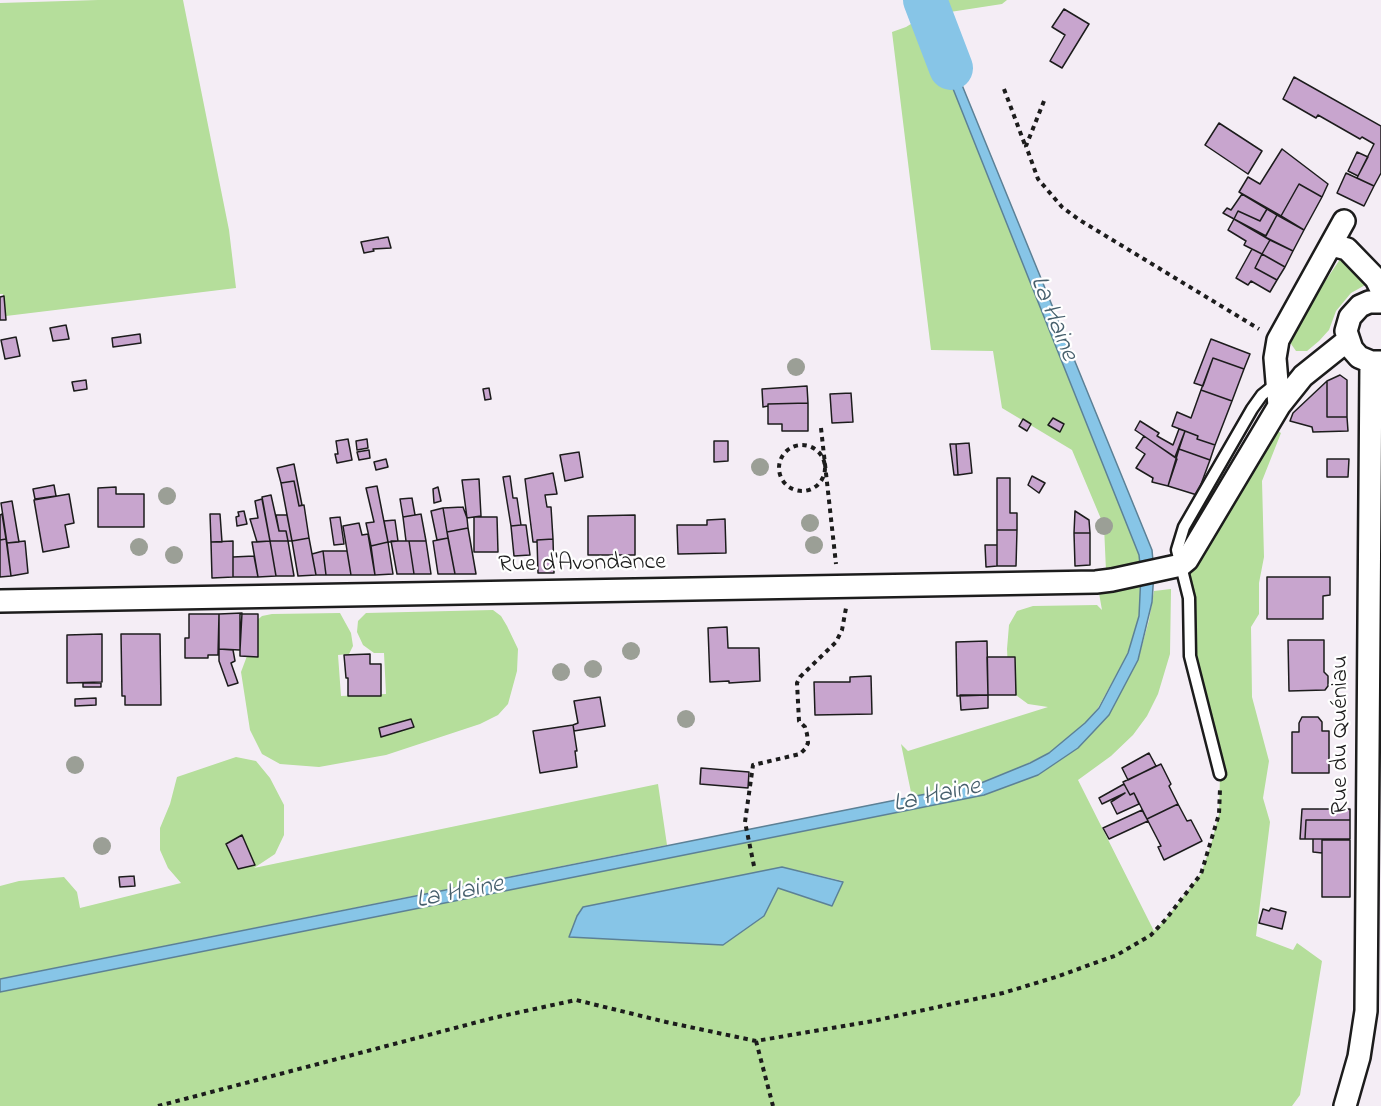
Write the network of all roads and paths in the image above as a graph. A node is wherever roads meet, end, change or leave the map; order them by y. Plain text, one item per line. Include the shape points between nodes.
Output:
1 (1004, 89) dead end
2 (1044, 101) dead end
3 (1026, 146) junction
4 (1344, 221) dead end
5 (1332, 245) junction
6 (1381, 289) edge
7 (1381, 302) edge
8 (1278, 340) junction
9 (1348, 340) junction
10 (1376, 362) edge
11 (1278, 382) junction
12 (1279, 406) junction
13 (821, 428) dead end
14 (825, 467) junction
15 (1173, 567) junction
16 (843, 586) junction
17 (0, 601) edge
18 (1220, 774) joint
19 (753, 866) dead end
20 (756, 1041) junction
21 (158, 1106) edge
22 (773, 1106) edge
23 (1345, 1106) edge

1 - 3 path
2 - 3 path
3 - 8 path via 1038,179 1062,207
4 - 5 street
5 - 6 street via 1347,249
5 - 8 street
7 - 9 street via 1369,302 1353,313 1348,321
8 - 11 street
9 - 10 street via 1359,357
9 - 12 street via 1303,376
10 - 23 street, Rue du Quéniau via 1365,1011 1359,1057
11 - 12 street
11 - 15 lane via 1252,409 1184,527
12 - 15 street via 1187,560
13 - 14 path
14 - 14 path via 821,482 808,491 792,490 779,472 781,457 800,445 820,453
14 - 16 path
15 - 16 street, Rue d'Avondance via 1097,582
15 - 18 lane via 1190,598 1190,656
16 - 17 street, Rue d'Avondance
16 - 19 path via 842,630 836,642 797,683 799,721 805,727 808,743 800,754 753,765 745,822
18 - 20 path via 1219,814 1201,874 1167,919 1150,935 1117,955 1003,993
20 - 21 path via 576,1000
20 - 22 path

